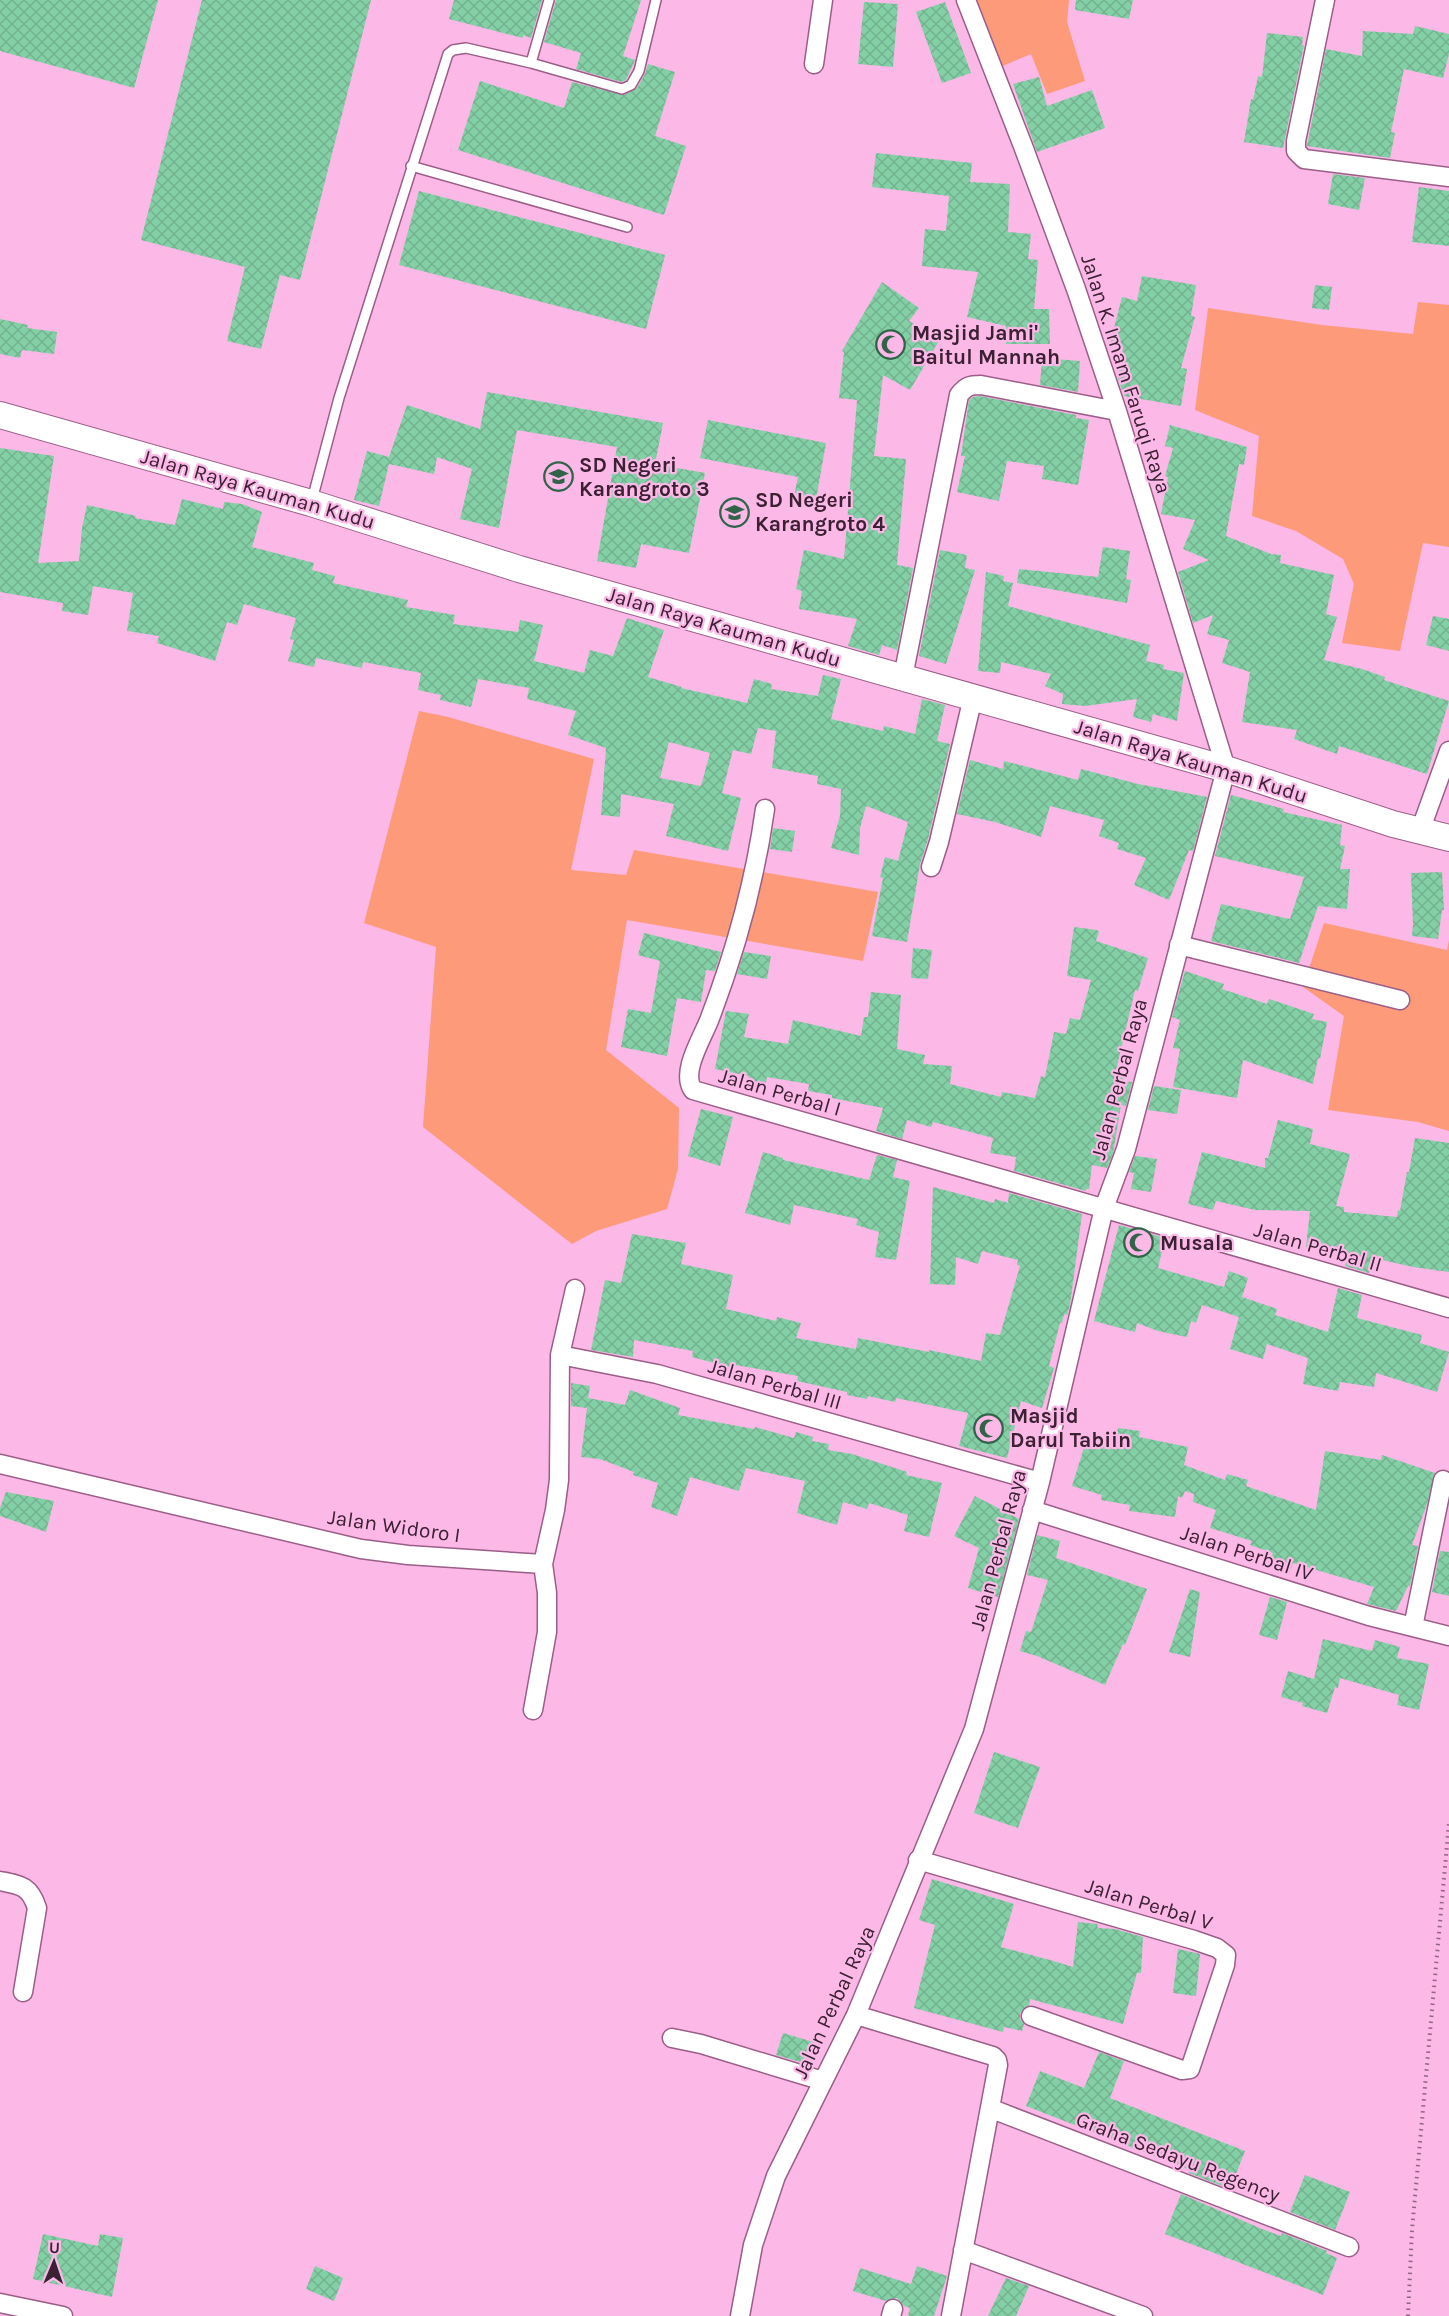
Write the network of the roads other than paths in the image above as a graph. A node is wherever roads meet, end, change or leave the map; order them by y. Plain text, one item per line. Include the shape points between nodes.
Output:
1 (549, 0) edge
2 (656, 0) edge
3 (823, 0) edge
4 (966, 0) edge
5 (1325, 0) edge
6 (531, 63) junction
7 (814, 64) dead end
8 (411, 166) junction
9 (1449, 177) edge
10 (627, 226) dead end
11 (1117, 411) junction
12 (0, 415) edge
13 (311, 503) junction
14 (903, 677) junction
15 (973, 697) junction
16 (1449, 751) edge
17 (1226, 769) junction
18 (765, 809) dead end
19 (1420, 831) junction
20 (1449, 838) edge
21 (931, 867) dead end
22 (1179, 945) junction
23 (1400, 1000) dead end
24 (1104, 1208) junction
25 (575, 1289) dead end
26 (1449, 1308) edge
27 (560, 1354) junction
28 (0, 1464) edge
29 (1443, 1480) dead end
30 (1040, 1482) junction
31 (1032, 1510) junction
32 (543, 1564) junction
33 (1413, 1627) junction
34 (1449, 1636) edge
35 (533, 1710) dead end
36 (918, 1860) junction
37 (0, 1881) edge
38 (23, 1992) dead end
39 (856, 2015) junction
40 (1031, 2016) dead end
41 (672, 2038) dead end
42 (823, 2081) junction
43 (992, 2109) junction
44 (1349, 2247) dead end
45 (963, 2250) junction
46 (0, 2303) edge
47 (63, 2316) edge
48 (740, 2316) edge
49 (951, 2316) edge
50 (1143, 2316) edge

1 - 6 lane
2 - 6 lane via 639,71 626,88
3 - 7 street
4 - 11 street, Jalan K. Imam Faruqi Raya via 1076,288
5 - 9 street via 1296,152 1304,159
6 - 8 lane via 466,48 448,54
8 - 10 lane
8 - 13 lane via 339,398
11 - 14 street via 981,385 963,390
11 - 17 street, Jalan K. Imam Faruqi Raya
12 - 13 street, Jalan Raya Kauman Kudu
13 - 14 street, Jalan Raya Kauman Kudu via 519,569
14 - 15 street, Jalan Raya Kauman Kudu
15 - 17 street, Jalan Raya Kauman Kudu
15 - 21 street
16 - 19 street
17 - 19 street, Jalan Raya Kauman Kudu
17 - 22 street, Jalan Perbal Raya
18 - 24 street, Jalan Perbal I via 750,892 711,1015 689,1068 693,1090
19 - 20 street, Jalan Raya Kauman Kudu
22 - 23 street
22 - 24 street, Jalan Perbal Raya via 1126,1149
24 - 26 street, Jalan Perbal II
24 - 30 street, Jalan Perbal Raya
25 - 27 street
27 - 30 street, Jalan Perbal III via 657,1374
27 - 32 street via 559,1480
28 - 32 street, Jalan Widoro I via 361,1549
29 - 33 street
30 - 31 street, Jalan Perbal Raya
31 - 33 street, Jalan Perbal IV
31 - 36 street, Jalan Perbal Raya via 974,1729
32 - 35 street via 547,1632
33 - 34 street, Jalan Perbal IV
36 - 39 street, Jalan Perbal Raya
36 - 40 street, Jalan Perbal V via 1194,1940 1226,1955 1190,2069 1182,2070
37 - 38 street via 26,1888 37,1908
39 - 42 street, Jalan Perbal Raya
39 - 43 street via 993,2056 998,2066
41 - 42 street
42 - 48 street, Jalan Perbal Raya via 776,2176 753,2245
43 - 44 street, Graha Sedayu Regency
43 - 45 street
45 - 49 street
45 - 50 street
46 - 47 street

